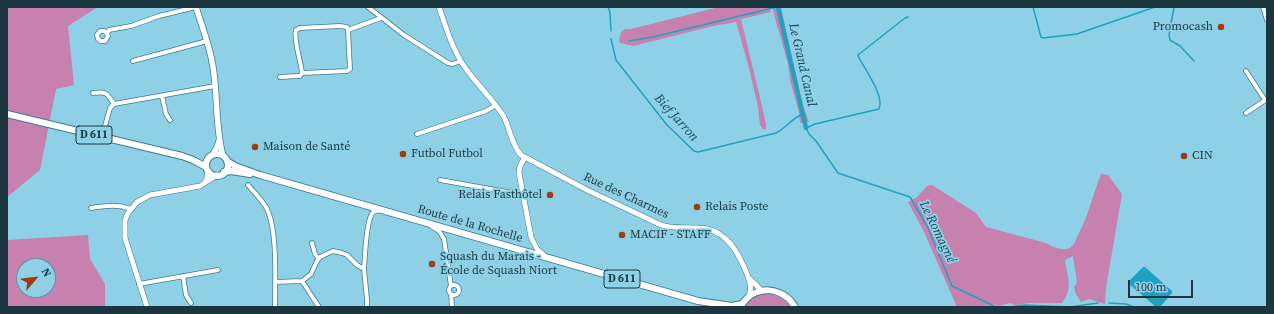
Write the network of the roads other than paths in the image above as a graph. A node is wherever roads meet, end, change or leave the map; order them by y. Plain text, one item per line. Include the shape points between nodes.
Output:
1 (196, 7) edge
2 (368, 7) edge
3 (439, 7) edge
4 (1263, 7) edge
5 (381, 18) junction
6 (1267, 20) edge
7 (348, 30) junction
8 (107, 33) dead end
9 (207, 41) junction
10 (133, 61) dead end
11 (461, 61) junction
12 (1246, 71) dead end
13 (302, 73) junction
14 (280, 77) dead end
15 (215, 86) junction
16 (93, 93) dead end
17 (162, 96) junction
18 (1266, 99) edge
19 (114, 104) junction
20 (496, 105) junction
21 (1246, 113) dead end
22 (7, 114) edge
23 (170, 120) dead end
24 (105, 126) dead end
25 (416, 134) dead end
26 (219, 136) junction
27 (182, 156) junction
28 (211, 156) junction
29 (524, 157) junction
30 (225, 158) junction
31 (207, 169) junction
32 (224, 172) junction
33 (217, 175) junction
34 (260, 175) junction
35 (440, 180) dead end
36 (203, 185) junction
37 (248, 185) dead end
38 (523, 193) junction
39 (91, 208) dead end
40 (131, 209) junction
41 (384, 210) junction
42 (427, 223) junction
43 (312, 243) dead end
44 (546, 257) junction
45 (319, 259) junction
46 (364, 269) junction
47 (218, 270) dead end
48 (183, 276) junction
49 (748, 276) junction
50 (302, 281) junction
51 (275, 282) junction
52 (139, 284) junction
53 (451, 286) junction
54 (762, 291) junction
55 (451, 294) junction
56 (749, 296) junction
57 (698, 300) junction
58 (191, 303) dead end
59 (741, 305) edge
60 (146, 307) edge
61 (275, 307) edge
62 (320, 307) edge
63 (367, 307) edge
64 (452, 307) edge
65 (712, 307) edge
66 (795, 307) edge

1 - 8 street via 109,30
1 - 9 main road
2 - 5 street
3 - 11 street
4 - 6 street
5 - 7 street
5 - 11 street via 448,63
7 - 13 street via 348,70
7 - 13 street via 347,27 340,26 296,30
9 - 10 street
9 - 15 main road
11 - 20 street
12 - 18 street
13 - 14 street via 300,76
15 - 17 street
15 - 26 main road
16 - 19 street via 102,92 108,95
17 - 19 street
17 - 23 street
18 - 21 street
19 - 24 street via 110,108
20 - 25 street via 486,111
20 - 29 street via 508,125 516,147
22 - 27 main road, D 611
26 - 28 main road via 217,147
26 - 30 main road
27 - 28 main road, D 611
27 - 31 main road, D 611
28 - 30 main road via 218,154
28 - 31 main road via 207,160
29 - 38 street via 519,168
29 - 49 street, Rue des Charmes via 661,226 704,228 718,233 735,248
30 - 32 main road via 227,167
30 - 34 main road, Route de la Rochelle / D 611 via 235,166
31 - 33 main road
31 - 36 street via 207,179
32 - 33 main road
32 - 34 main road, Route de la Rochelle / D 611
33 - 36 street
34 - 41 main road, Route de la Rochelle / D 611
35 - 38 street
36 - 40 street via 150,195
37 - 51 street via 270,216
38 - 44 street via 533,242
39 - 40 street via 121,206
40 - 52 street via 125,220 125,238
41 - 42 main road, Route de la Rochelle / D 611
41 - 46 street via 373,212 370,216
42 - 44 main road, Route de la Rochelle / D 611
42 - 53 street via 439,231 444,239
43 - 45 street
44 - 57 main road, Route de la Rochelle / D 611
45 - 46 street via 337,251 347,255
45 - 50 street via 311,274
46 - 63 street
47 - 48 street
48 - 52 street
48 - 58 street via 186,295
49 - 54 street, Rue des Charmes
49 - 56 street, Rue des Charmes via 751,289
50 - 51 street
50 - 62 street
51 - 61 street
52 - 60 street
53 - 55 street
53 - 55 street via 456,286 459,290 456,295
54 - 56 main road
54 - 66 main road via 779,292
55 - 64 street
56 - 59 main road
57 - 59 main road, Route de la Rochelle / D 611 via 731,306
57 - 65 main road, Route de la Rochelle / D 611

